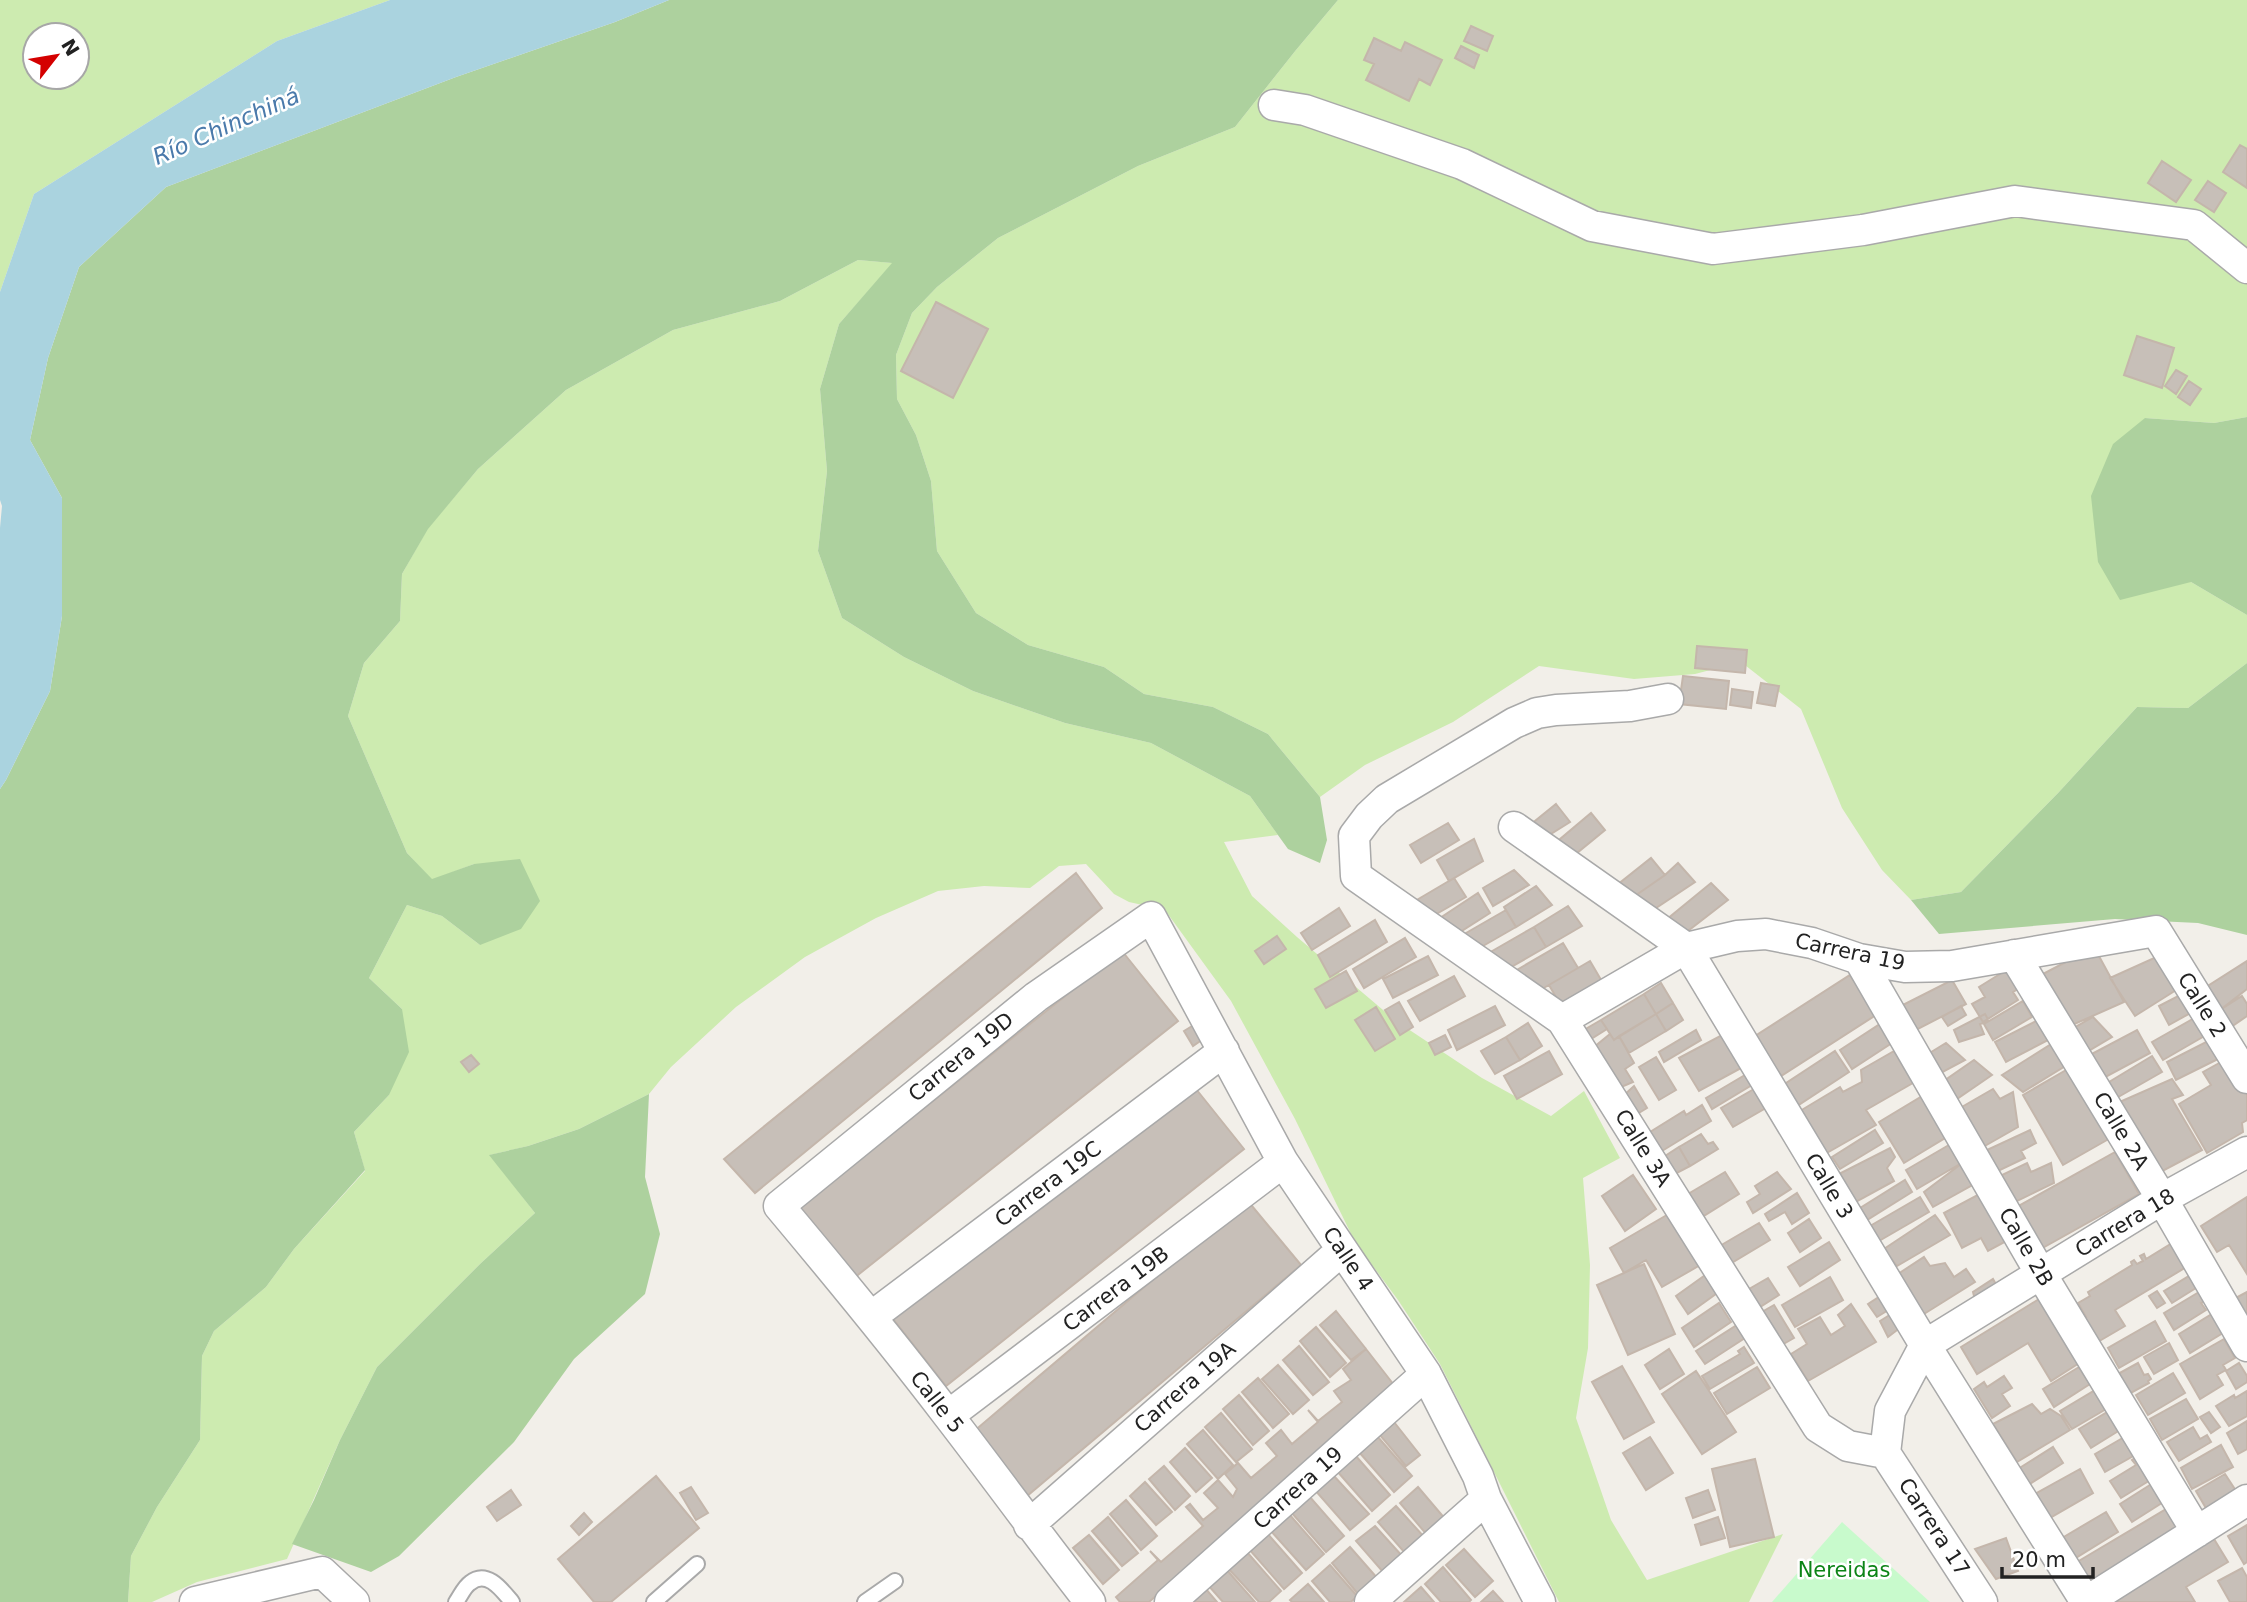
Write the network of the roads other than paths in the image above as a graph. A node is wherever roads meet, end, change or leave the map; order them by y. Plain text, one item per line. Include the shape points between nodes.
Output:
1 (1274, 105) dead end
2 (2247, 268) edge
3 (1668, 699) dead end
4 (1514, 827) dead end
5 (1151, 917) joint
6 (2156, 931) joint
7 (1686, 948) junction
8 (2014, 955) junction
9 (1859, 959) junction
10 (1562, 1020) junction
11 (1224, 1051) junction
12 (2247, 1078) edge
13 (2247, 1152) edge
14 (1283, 1162) junction
15 (2162, 1199) junction
16 (779, 1206) joint
17 (1342, 1250) junction
18 (2041, 1274) junction
19 (871, 1317) junction
20 (1925, 1345) junction
21 (2247, 1346) edge
22 (1426, 1374) junction
23 (948, 1415) junction
24 (1885, 1453) junction
25 (1486, 1499) junction
26 (2247, 1500) edge
27 (1029, 1525) junction
28 (2197, 1532) junction
29 (697, 1564) dead end
30 (895, 1581) dead end
31 (195, 1602) edge
32 (354, 1602) edge
33 (456, 1602) edge
34 (512, 1602) edge
35 (654, 1602) edge
36 (865, 1602) edge
37 (1090, 1602) edge
38 (1170, 1602) edge
39 (1370, 1602) edge
40 (1540, 1602) edge
41 (1982, 1602) edge
42 (2086, 1602) edge

1 - 2 street via 1305,110 1462,163 1591,226 1713,249 1863,230 2015,201 2194,225
3 - 10 street, Calle 3A via 1556,710 1514,723 1387,799 1354,836 1356,876
4 - 7 street, Calle 3
5 - 11 street, Calle 4
5 - 16 street, Carrera 19D via 1036,997
6 - 8 street, Carrera 19
6 - 12 street, Calle 2
7 - 9 street, Carrera 19 via 1766,934
7 - 10 street, Carrera 19
7 - 20 street, Calle 3
8 - 9 street, Carrera 19 via 1905,967
8 - 15 street, Calle 2A
9 - 18 street, Calle 2B
10 - 24 street, Calle 3A via 1818,1427 1848,1446
11 - 14 street, Calle 4
11 - 19 street, Carrera 19C
13 - 15 street, Carrera 18
14 - 17 street, Calle 4
14 - 23 street, Carrera 19B
15 - 18 street, Carrera 18
15 - 21 street, Calle 2A
16 - 19 street, Calle 5
17 - 22 street, Calle 4
17 - 27 street, Carrera 19A
18 - 20 street, Carrera 18
18 - 28 street, Calle 2B
19 - 23 street, Calle 5
20 - 24 street via 1890,1411
20 - 42 street, Calle 3
22 - 25 street, Calle 4
22 - 38 street, Carrera 19
23 - 27 street, Calle 5
24 - 41 street, Carrera 17
25 - 39 street
25 - 40 street, Calle 4
26 - 28 street
27 - 37 street, Calle 5
28 - 42 street
29 - 35 lane
30 - 36 lane
31 - 32 street via 322,1572
33 - 34 lane via 470,1582 483,1578 496,1583

